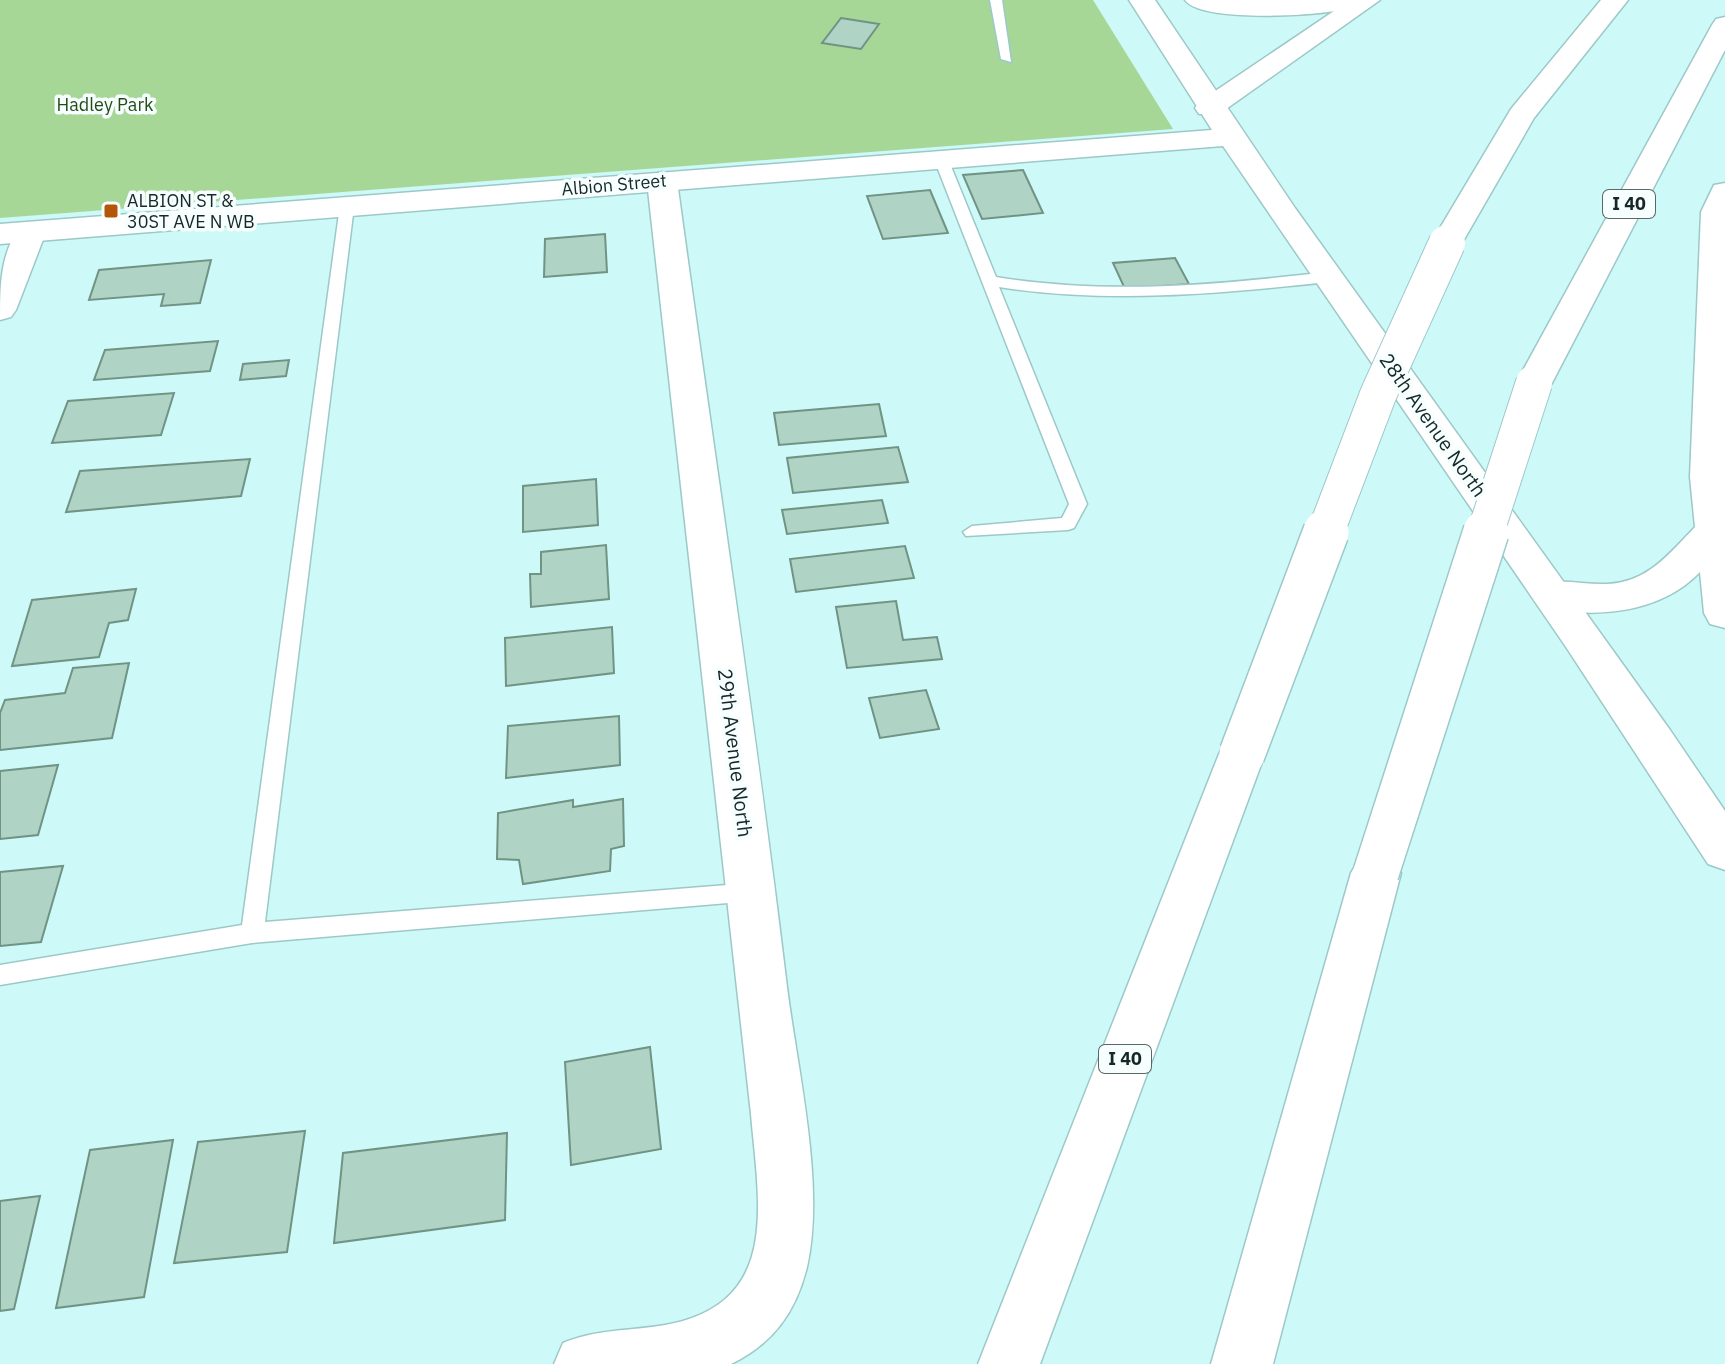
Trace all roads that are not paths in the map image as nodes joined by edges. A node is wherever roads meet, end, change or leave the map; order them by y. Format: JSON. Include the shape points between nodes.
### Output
{"nodes":[{"id":1,"x":996,"y":0,"type":"edge"},
{"id":2,"x":1142,"y":0,"type":"edge"},
{"id":3,"x":1198,"y":0,"type":"edge"},
{"id":4,"x":1348,"y":0,"type":"edge"},
{"id":5,"x":1367,"y":0,"type":"edge"},
{"id":6,"x":1615,"y":0,"type":"edge"},
{"id":7,"x":1725,"y":25,"type":"edge"},
{"id":8,"x":1007,"y":59,"type":"dead end"},
{"id":9,"x":1219,"y":123,"type":"junction"},
{"id":10,"x":941,"y":159,"type":"junction"},
{"id":11,"x":662,"y":181,"type":"junction"},
{"id":12,"x":1725,"y":192,"type":"edge"},
{"id":13,"x":347,"y":206,"type":"junction"},
{"id":14,"x":16,"y":233,"type":"edge"},
{"id":15,"x":1328,"y":277,"type":"junction"},
{"id":16,"x":990,"y":281,"type":"junction"},
{"id":17,"x":0,"y":310,"type":"edge"},
{"id":18,"x":1716,"y":530,"type":"junction"},
{"id":19,"x":972,"y":532,"type":"dead end"},
{"id":20,"x":1553,"y":595,"type":"junction"},
{"id":21,"x":1725,"y":613,"type":"edge"},
{"id":22,"x":1725,"y":850,"type":"edge"},
{"id":23,"x":752,"y":892,"type":"junction"},
{"id":24,"x":252,"y":933,"type":"junction"},
{"id":25,"x":0,"y":975,"type":"edge"},
{"id":26,"x":584,"y":1364,"type":"edge"},
{"id":27,"x":1009,"y":1364,"type":"edge"},
{"id":28,"x":1242,"y":1364,"type":"edge"}],
"edges":[{"from":1,"to":8,"type":"lane"},
{"from":2,"to":9,"type":"main road","name":"28th Avenue North"},
{"from":3,"to":4,"type":"main road","via":[[1258,10],[1310,10]]},
{"from":5,"to":9,"type":"main road"},
{"from":6,"to":27,"type":"main road","number":"I 40","bridge":true,"via":[[1521,115],[1447,243],[1378,395]]},
{"from":7,"to":28,"type":"main road","number":"I 40","bridge":true,"via":[[1534,383],[1376,873]]},
{"from":9,"to":10,"type":"main road","name":"Albion Street"},
{"from":9,"to":15,"type":"main road","name":"28th Avenue North"},
{"from":10,"to":11,"type":"main road","name":"Albion Street"},
{"from":10,"to":16,"type":"lane"},
{"from":11,"to":13,"type":"main road","name":"Albion Street"},
{"from":11,"to":23,"type":"street","name":"29th Avenue North"},
{"from":12,"to":18,"type":"main road","via":[[1717,212],[1709,477]]},
{"from":13,"to":14,"type":"main road","name":"Albion Street"},
{"from":13,"to":24,"type":"lane"},
{"from":14,"to":17,"type":"street"},
{"from":15,"to":16,"type":"lane","via":[[1152,296],[1045,292]]},
{"from":15,"to":20,"type":"main road","name":"28th Avenue North"},
{"from":16,"to":19,"type":"lane","via":[[1078,504],[1068,524]]},
{"from":18,"to":20,"type":"main road","via":[[1666,582],[1611,599]]},
{"from":18,"to":21,"type":"main road"},
{"from":20,"to":22,"type":"main road","name":"28th Avenue North"},
{"from":23,"to":24,"type":"lane"},
{"from":23,"to":26,"type":"street","name":"29th Avenue North","via":[[785,1212],[770,1294],[752,1319],[722,1339],[691,1349]]},
{"from":24,"to":25,"type":"lane"}]}
